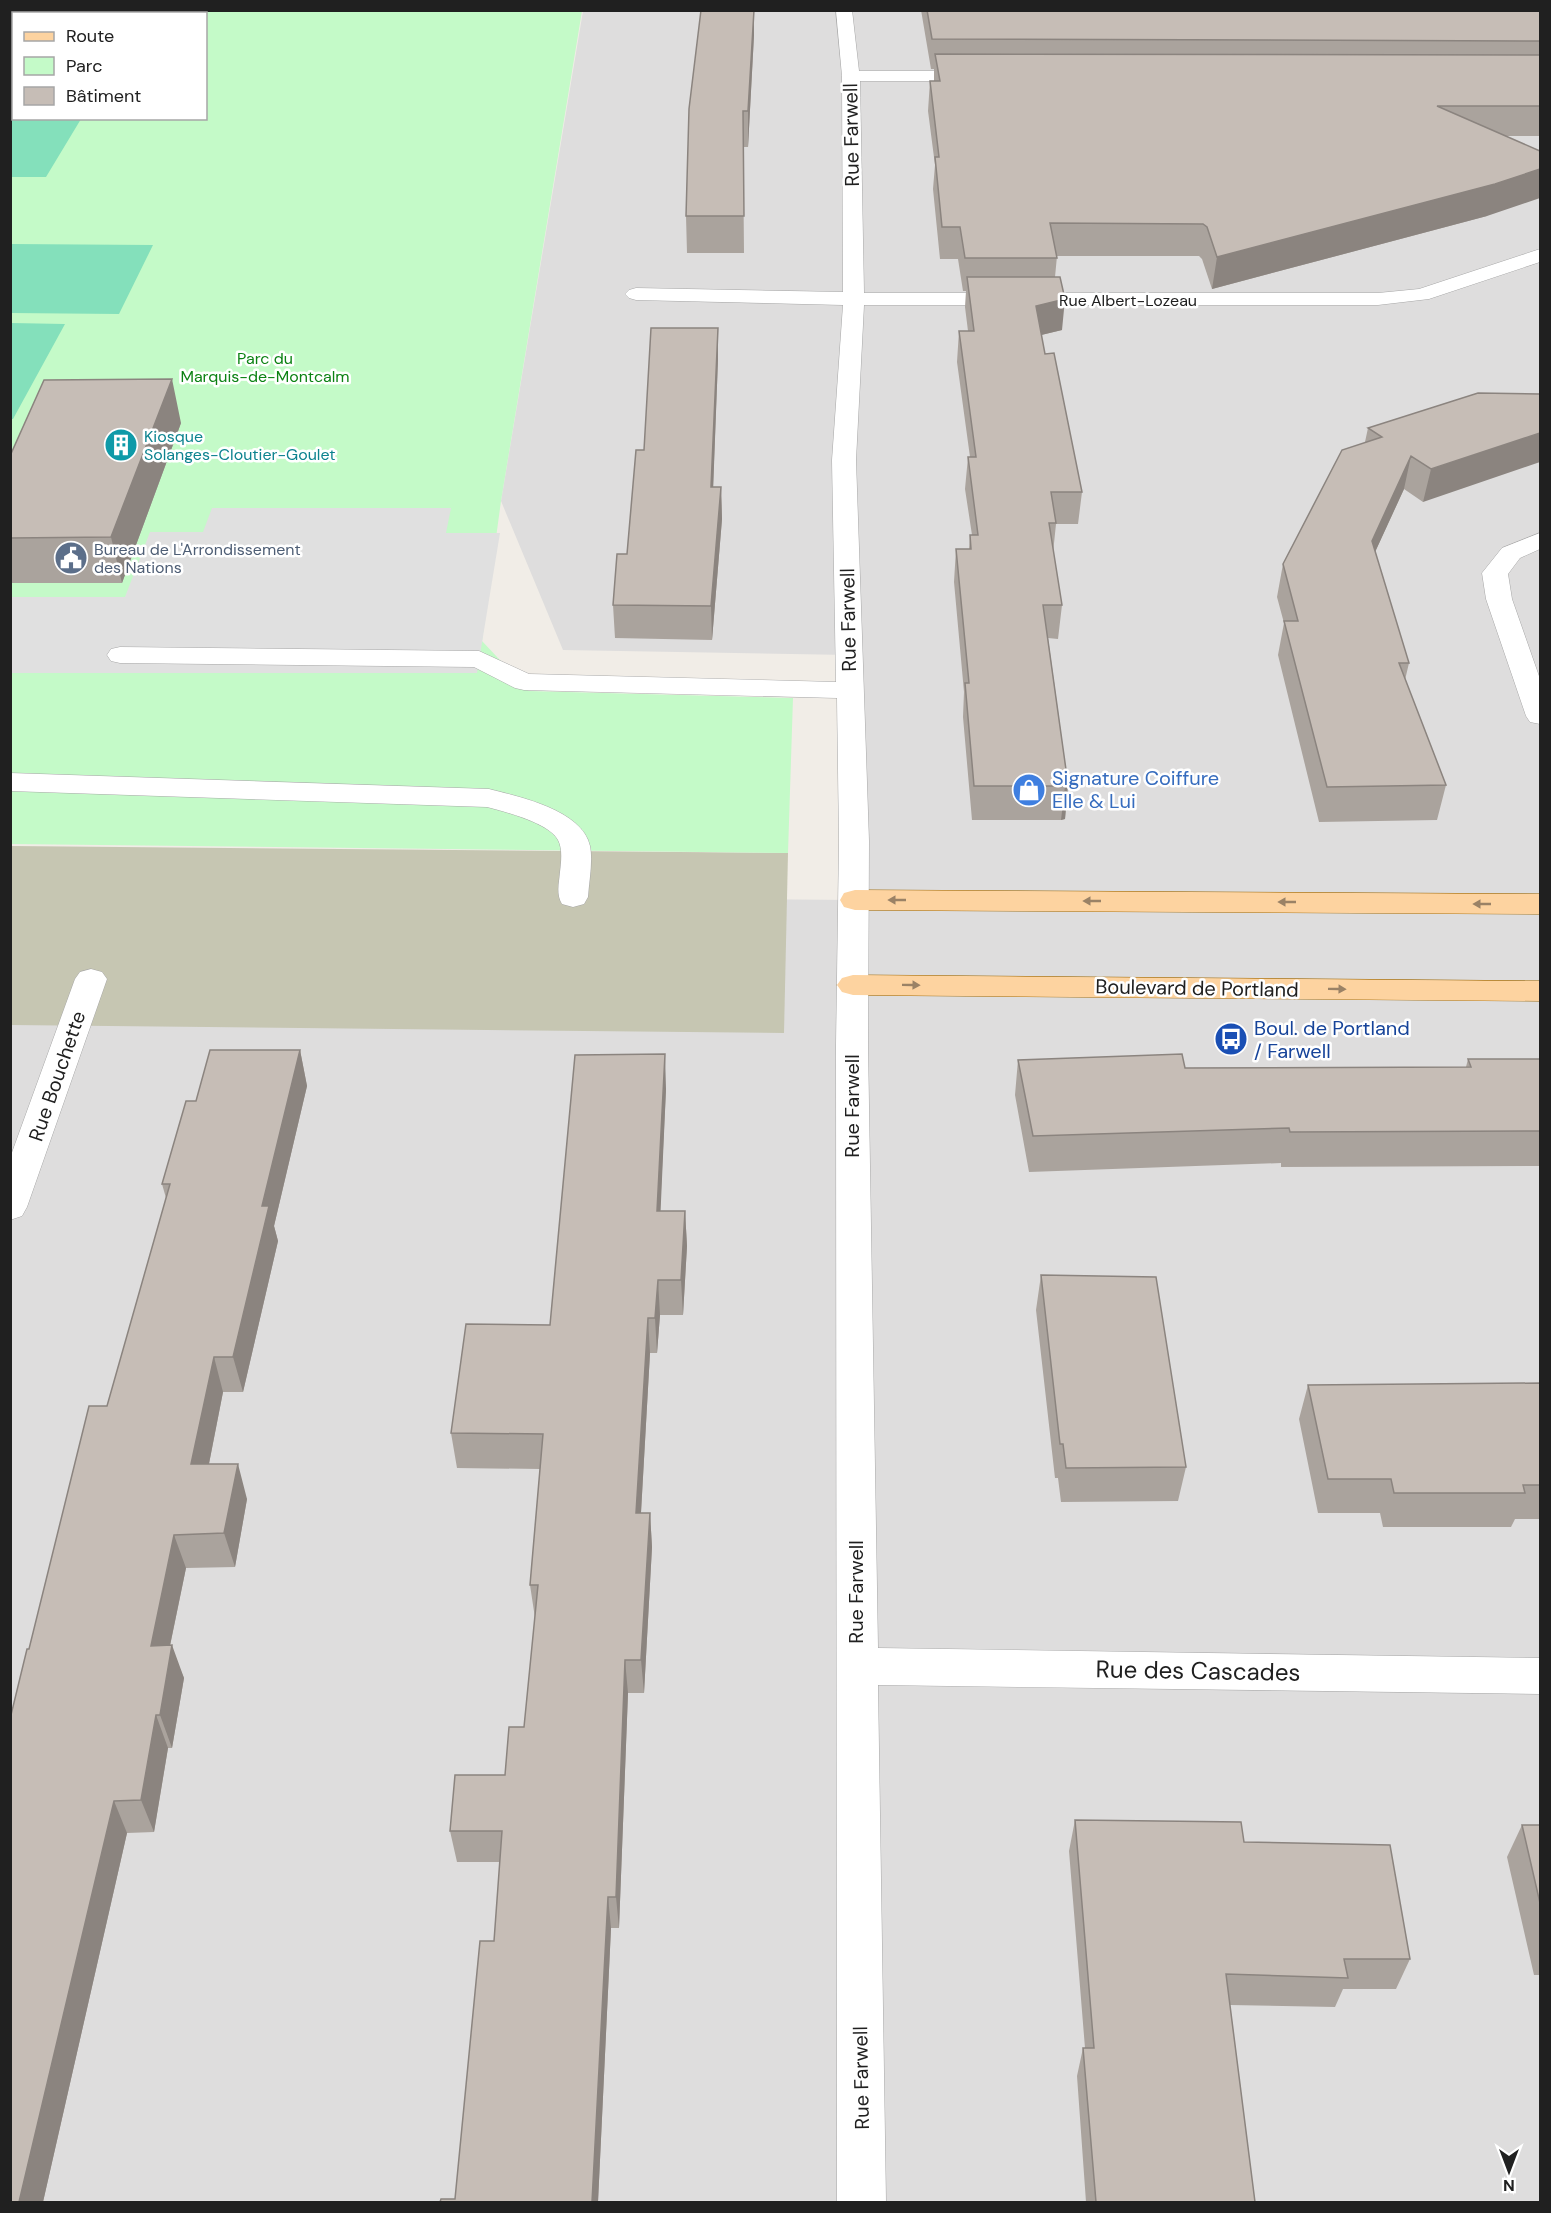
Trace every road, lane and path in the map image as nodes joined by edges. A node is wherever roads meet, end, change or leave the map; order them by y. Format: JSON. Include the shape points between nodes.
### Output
{"nodes":[{"id":1,"x":844,"y":10,"type":"edge"},
{"id":2,"x":851,"y":76,"type":"junction"},
{"id":3,"x":996,"y":76,"type":"edge"},
{"id":4,"x":1540,"y":255,"type":"edge"},
{"id":5,"x":636,"y":294,"type":"dead end"},
{"id":6,"x":854,"y":299,"type":"junction"},
{"id":7,"x":1540,"y":540,"type":"edge"},
{"id":8,"x":120,"y":655,"type":"dead end"},
{"id":9,"x":850,"y":690,"type":"junction"},
{"id":10,"x":1540,"y":716,"type":"edge"},
{"id":11,"x":10,"y":782,"type":"edge"},
{"id":12,"x":573,"y":897,"type":"dead end"},
{"id":13,"x":855,"y":900,"type":"junction"},
{"id":14,"x":1540,"y":904,"type":"edge"},
{"id":15,"x":91,"y":979,"type":"dead end"},
{"id":16,"x":853,"y":985,"type":"junction"},
{"id":17,"x":1540,"y":991,"type":"edge"},
{"id":18,"x":10,"y":1207,"type":"edge"},
{"id":19,"x":856,"y":1666,"type":"junction"},
{"id":20,"x":1540,"y":1676,"type":"edge"},
{"id":21,"x":862,"y":2202,"type":"edge"}],
"edges":[{"from":1,"to":2,"type":"street","name":"Rue Farwell"},
{"from":2,"to":3,"type":"street"},
{"from":2,"to":6,"type":"street","name":"Rue Farwell"},
{"from":4,"to":6,"type":"street","name":"Rue Albert-Lozeau","via":[[1422,295],[1378,299]]},
{"from":5,"to":6,"type":"street","name":"Rue Albert-Lozeau"},
{"from":6,"to":9,"type":"street","name":"Rue Farwell","via":[[844,460]]},
{"from":7,"to":10,"type":"street","via":[[1511,553],[1495,573],[1499,599]]},
{"from":8,"to":9,"type":"street","via":[[479,659],[524,682]]},
{"from":9,"to":13,"type":"street","name":"Rue Farwell"},
{"from":11,"to":12,"type":"street","via":[[489,798],[531,810],[567,830],[575,844]]},
{"from":14,"to":13,"type":"main road","one_way":true},
{"from":13,"to":16,"type":"street","name":"Rue Farwell"},
{"from":15,"to":18,"type":"street","name":"Rue Bouchette"},
{"from":16,"to":17,"type":"main road","name":"Boulevard de Portland","one_way":true},
{"from":16,"to":19,"type":"street","name":"Rue Farwell"},
{"from":19,"to":20,"type":"street","name":"Rue des Cascades"},
{"from":19,"to":21,"type":"street","name":"Rue Farwell"}]}
